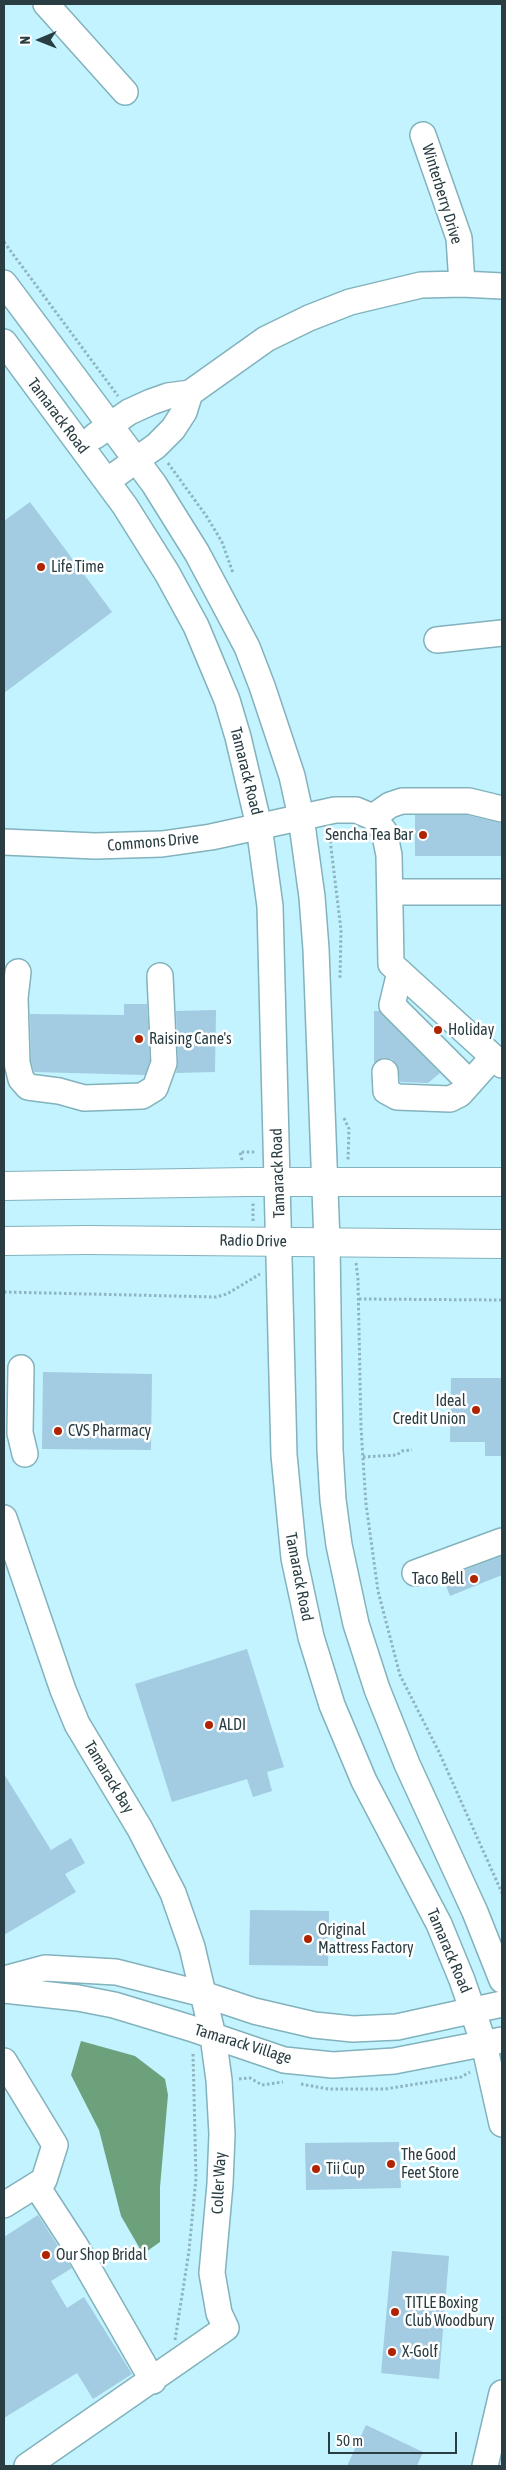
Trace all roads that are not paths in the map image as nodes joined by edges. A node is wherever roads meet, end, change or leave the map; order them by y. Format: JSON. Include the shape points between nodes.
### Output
{"nodes":[{"id":1,"x":46,"y":4,"type":"edge"},
{"id":2,"x":125,"y":92,"type":"dead end"},
{"id":3,"x":423,"y":135,"type":"dead end"},
{"id":4,"x":4,"y":283,"type":"edge"},
{"id":5,"x":462,"y":284,"type":"junction"},
{"id":6,"x":502,"y":286,"type":"edge"},
{"id":7,"x":4,"y":342,"type":"edge"},
{"id":8,"x":190,"y":392,"type":"junction"},
{"id":9,"x":109,"y":425,"type":"junction"},
{"id":10,"x":81,"y":446,"type":"junction"},
{"id":11,"x":136,"y":461,"type":"junction"},
{"id":12,"x":107,"y":481,"type":"junction"},
{"id":13,"x":502,"y":632,"type":"edge"},
{"id":14,"x":437,"y":640,"type":"dead end"},
{"id":15,"x":502,"y":809,"type":"edge"},
{"id":16,"x":301,"y":817,"type":"junction"},
{"id":17,"x":373,"y":817,"type":"junction"},
{"id":18,"x":260,"y":826,"type":"junction"},
{"id":19,"x":4,"y":842,"type":"edge"},
{"id":20,"x":390,"y":892,"type":"junction"},
{"id":21,"x":502,"y":892,"type":"edge"},
{"id":22,"x":18,"y":972,"type":"dead end"},
{"id":23,"x":400,"y":972,"type":"junction"},
{"id":24,"x":160,"y":976,"type":"dead end"},
{"id":25,"x":498,"y":1061,"type":"edge"},
{"id":26,"x":385,"y":1072,"type":"dead end"},
{"id":27,"x":470,"y":1083,"type":"junction"},
{"id":28,"x":278,"y":1182,"type":"junction"},
{"id":29,"x":336,"y":1182,"type":"junction"},
{"id":30,"x":502,"y":1182,"type":"edge"},
{"id":31,"x":4,"y":1186,"type":"edge"},
{"id":32,"x":4,"y":1241,"type":"edge"},
{"id":33,"x":267,"y":1242,"type":"junction"},
{"id":34,"x":340,"y":1243,"type":"junction"},
{"id":35,"x":502,"y":1244,"type":"edge"},
{"id":36,"x":21,"y":1368,"type":"dead end"},
{"id":37,"x":25,"y":1454,"type":"dead end"},
{"id":38,"x":4,"y":1518,"type":"edge"},
{"id":39,"x":502,"y":1541,"type":"edge"},
{"id":40,"x":415,"y":1574,"type":"dead end"},
{"id":41,"x":4,"y":1979,"type":"edge"},
{"id":42,"x":502,"y":1980,"type":"edge"},
{"id":43,"x":4,"y":1990,"type":"edge"},
{"id":44,"x":203,"y":1994,"type":"junction"},
{"id":45,"x":502,"y":2004,"type":"edge"},
{"id":46,"x":473,"y":2010,"type":"junction"},
{"id":47,"x":203,"y":2042,"type":"junction"},
{"id":48,"x":493,"y":2042,"type":"edge"},
{"id":49,"x":4,"y":2061,"type":"edge"},
{"id":50,"x":502,"y":2124,"type":"edge"},
{"id":51,"x":36,"y":2185,"type":"junction"},
{"id":52,"x":4,"y":2205,"type":"edge"},
{"id":53,"x":153,"y":2381,"type":"junction"},
{"id":54,"x":502,"y":2393,"type":"edge"},
{"id":55,"x":27,"y":2466,"type":"edge"},
{"id":56,"x":485,"y":2466,"type":"edge"}],
"edges":[{"from":1,"to":2,"type":"street"},
{"from":3,"to":5,"type":"street","name":"Winterberry Drive","via":[[459,238]]},
{"from":4,"to":9,"type":"street"},
{"from":5,"to":6,"type":"street"},
{"from":5,"to":8,"type":"street","via":[[421,285],[384,292],[309,318],[266,339]]},
{"from":7,"to":10,"type":"street","name":"Tamarack Road"},
{"from":8,"to":9,"type":"street","via":[[151,402]]},
{"from":8,"to":11,"type":"street","via":[[184,412],[173,429]]},
{"from":9,"to":10,"type":"street"},
{"from":9,"to":11,"type":"street"},
{"from":10,"to":12,"type":"street","name":"Tamarack Road"},
{"from":11,"to":12,"type":"street"},
{"from":11,"to":16,"type":"street","via":[[197,553],[247,647],[289,767]]},
{"from":12,"to":18,"type":"street","name":"Tamarack Road","via":[[145,536],[196,626],[227,700]]},
{"from":13,"to":14,"type":"street"},
{"from":15,"to":17,"type":"street","via":[[469,800],[402,801]]},
{"from":16,"to":17,"type":"street","name":"Commons Drive","via":[[348,809],[366,812]]},
{"from":16,"to":18,"type":"street","name":"Commons Drive"},
{"from":16,"to":29,"type":"street","via":[[312,897]]},
{"from":17,"to":20,"type":"street","via":[[387,840]]},
{"from":18,"to":19,"type":"street","name":"Commons Drive","via":[[184,842],[142,846]]},
{"from":18,"to":28,"type":"street","name":"Tamarack Road","via":[[270,906]]},
{"from":20,"to":21,"type":"street"},
{"from":20,"to":23,"type":"street","via":[[391,964]]},
{"from":22,"to":24,"type":"street","via":[[16,1063],[20,1079],[28,1087],[84,1098],[142,1096],[155,1088],[164,1063]]},
{"from":23,"to":25,"type":"street"},
{"from":23,"to":27,"type":"street","via":[[392,1005]]},
{"from":25,"to":27,"type":"street"},
{"from":26,"to":27,"type":"street","via":[[386,1091],[397,1096],[450,1099]]},
{"from":28,"to":29,"type":"main road"},
{"from":28,"to":31,"type":"main road"},
{"from":28,"to":33,"type":"street","name":"Tamarack Road"},
{"from":29,"to":30,"type":"main road"},
{"from":29,"to":34,"type":"street"},
{"from":32,"to":33,"type":"main road","name":"Radio Drive"},
{"from":33,"to":34,"type":"main road","name":"Radio Drive"},
{"from":33,"to":46,"type":"street","name":"Tamarack Road","via":[[285,1467],[302,1604],[320,1667],[347,1741],[439,1924]]},
{"from":34,"to":35,"type":"main road","name":"Radio Drive"},
{"from":34,"to":42,"type":"street","via":[[330,1450],[333,1500],[356,1624],[392,1729],[476,1912]]},
{"from":36,"to":37,"type":"street","via":[[20,1432]]},
{"from":38,"to":44,"type":"street","name":"Tamarack Bay","via":[[77,1724],[140,1829],[173,1893],[192,1947]]},
{"from":39,"to":40,"type":"street"},
{"from":41,"to":44,"type":"street","via":[[46,1968],[77,1968],[116,1972]]},
{"from":43,"to":47,"type":"street","name":"Tamarack Village","via":[[114,2005]]},
{"from":44,"to":46,"type":"street","via":[[254,2011],[353,2029],[397,2026]]},
{"from":44,"to":47,"type":"street","name":"Tamarack Bay"},
{"from":45,"to":46,"type":"street"},
{"from":46,"to":48,"type":"street","name":"Tamarack Road"},
{"from":47,"to":48,"type":"street","name":"Tamarack Village","via":[[284,2060],[333,2065],[394,2062]]},
{"from":47,"to":53,"type":"street","name":"Coller Way","via":[[219,2080],[222,2134],[212,2273],[219,2313],[226,2328]]},
{"from":48,"to":50,"type":"street","name":"Tamarack Road"},
{"from":49,"to":51,"type":"street","via":[[54,2145],[44,2180]]},
{"from":51,"to":52,"type":"street"},
{"from":51,"to":53,"type":"street","via":[[75,2245]]},
{"from":53,"to":55,"type":"street"},
{"from":54,"to":56,"type":"street"}]}
